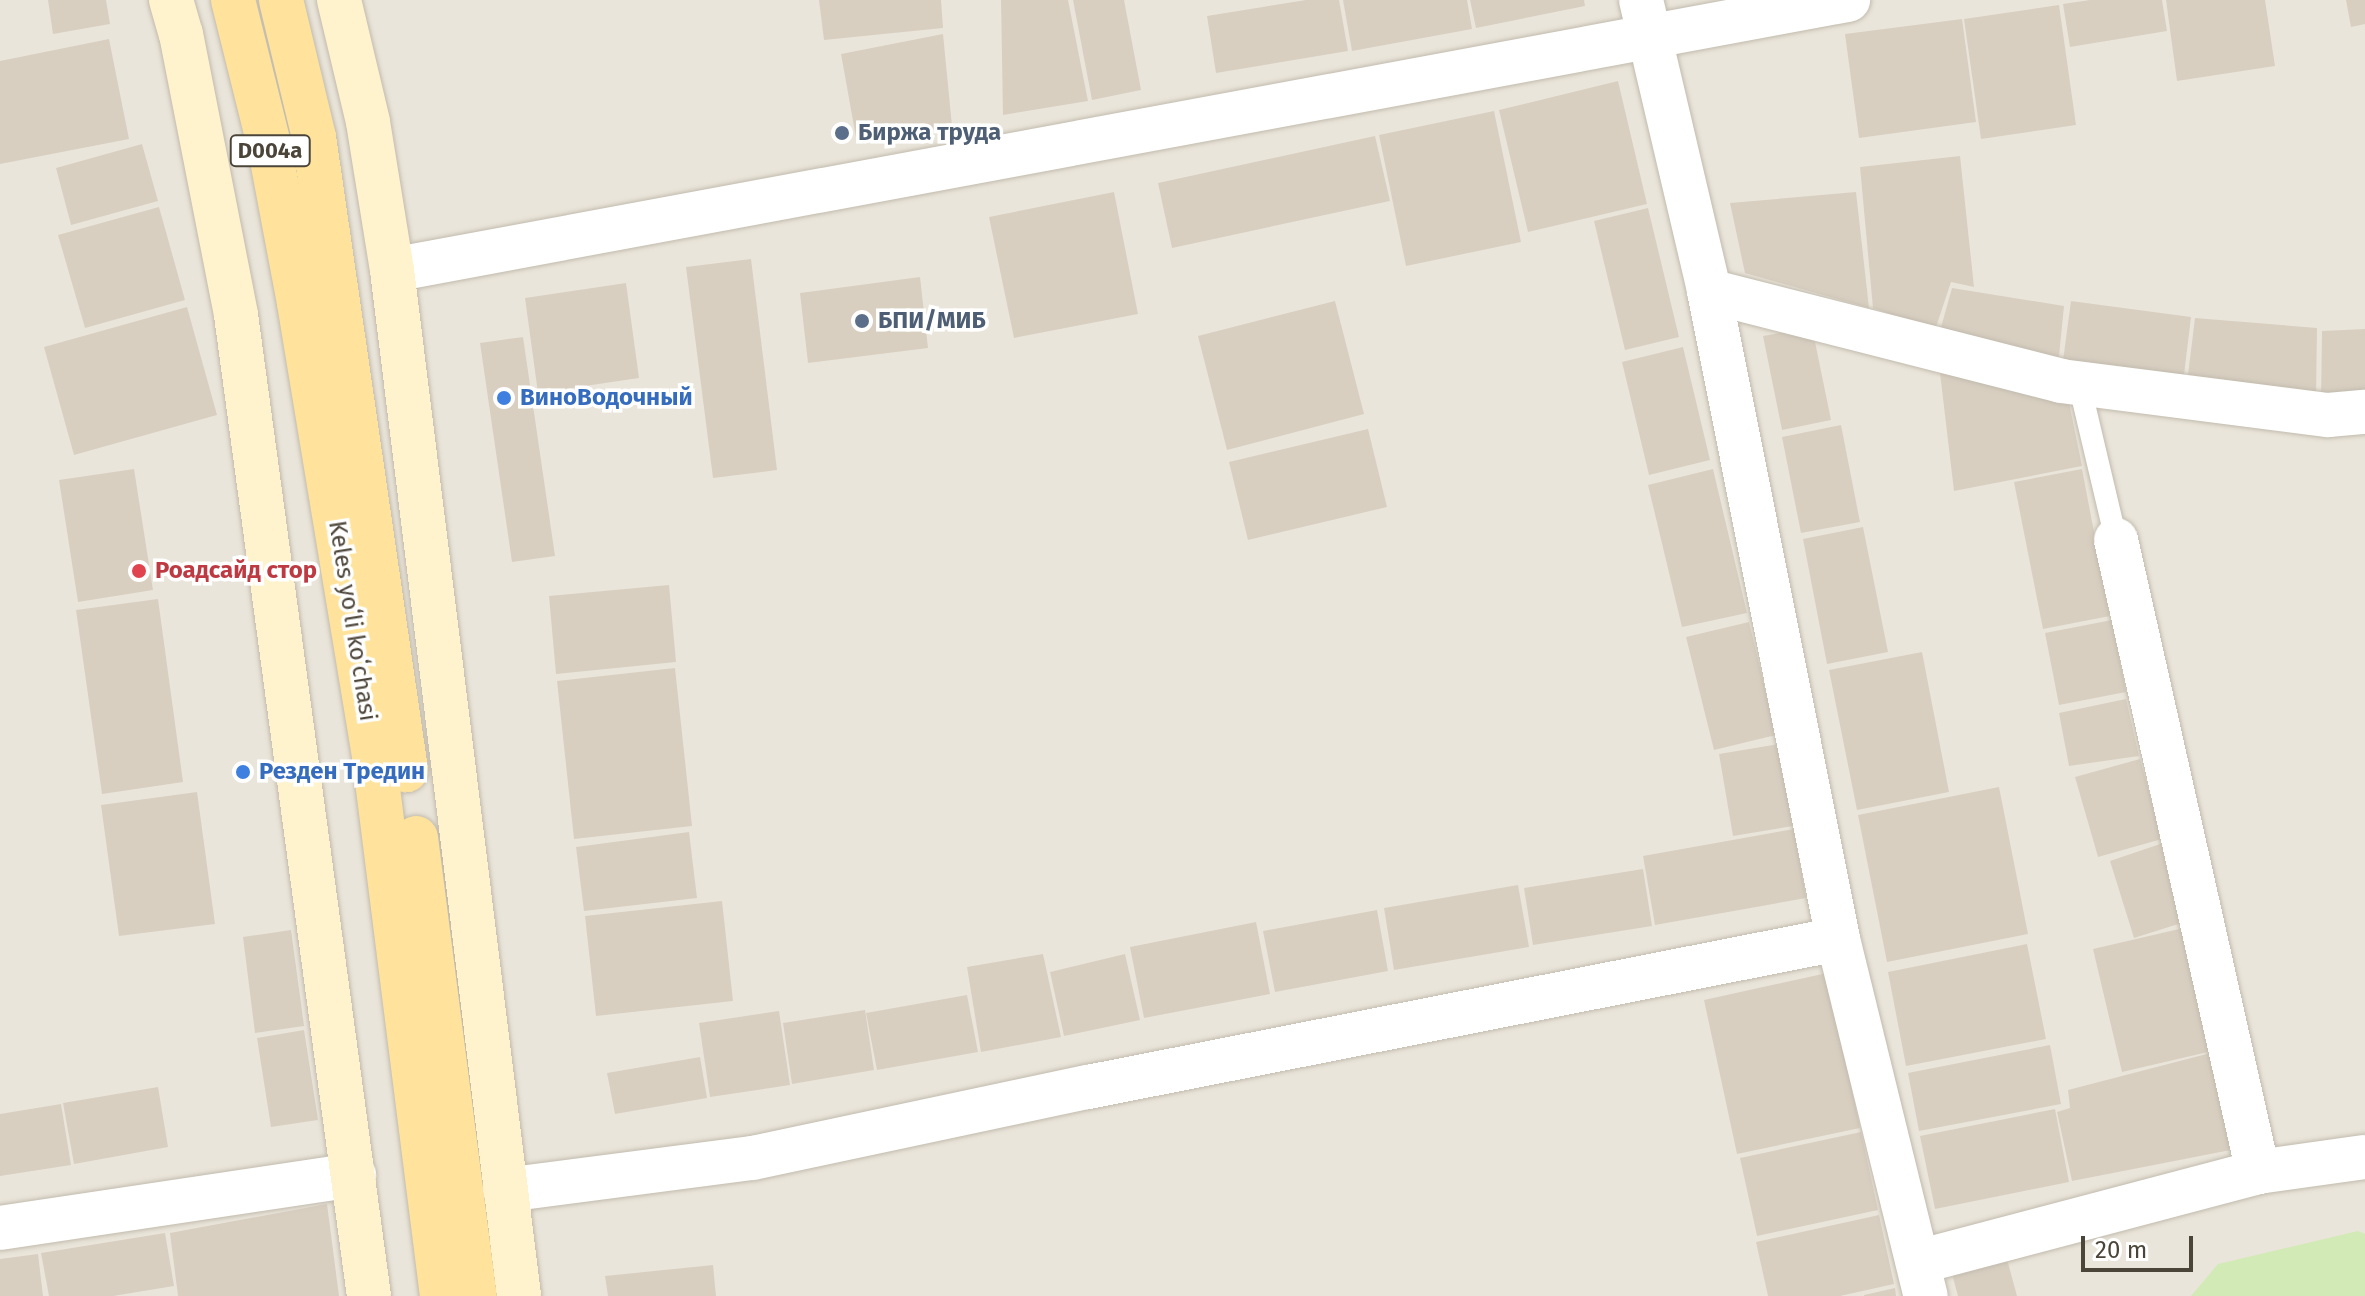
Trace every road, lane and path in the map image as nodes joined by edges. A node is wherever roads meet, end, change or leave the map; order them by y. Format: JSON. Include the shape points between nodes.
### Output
{"nodes":[{"id":1,"x":171,"y":0,"type":"edge"},
{"id":2,"x":233,"y":0,"type":"edge"},
{"id":3,"x":281,"y":0,"type":"edge"},
{"id":4,"x":339,"y":0,"type":"edge"},
{"id":5,"x":1848,"y":0,"type":"edge"},
{"id":6,"x":1645,"y":18,"type":"edge"},
{"id":7,"x":392,"y":270,"type":"junction"},
{"id":8,"x":1709,"y":291,"type":"junction"},
{"id":9,"x":319,"y":300,"type":"junction"},
{"id":10,"x":2079,"y":383,"type":"junction"},
{"id":11,"x":2365,"y":412,"type":"edge"},
{"id":12,"x":2116,"y":540,"type":"joint"},
{"id":13,"x":1838,"y":939,"type":"junction"},
{"id":14,"x":2365,"y":1157,"type":"edge"},
{"id":15,"x":2258,"y":1172,"type":"junction"},
{"id":16,"x":354,"y":1175,"type":"junction"},
{"id":17,"x":505,"y":1190,"type":"junction"},
{"id":18,"x":0,"y":1228,"type":"edge"},
{"id":19,"x":1922,"y":1279,"type":"edge"},
{"id":20,"x":369,"y":1296,"type":"edge"},
{"id":21,"x":442,"y":1296,"type":"edge"},
{"id":22,"x":475,"y":1296,"type":"edge"},
{"id":23,"x":519,"y":1296,"type":"edge"}],
"edges":[{"from":1,"to":16,"type":"main road","via":[[236,315]]},
{"from":2,"to":9,"type":"main road","name":"Keles yoʻli koʻchasi","number":"D004a","via":[[269,144]]},
{"from":3,"to":9,"type":"main road","name":"Keles yoʻli koʻchasi","number":"D004a","via":[[314,137]]},
{"from":4,"to":7,"type":"main road","via":[[368,122]]},
{"from":5,"to":6,"type":"street"},
{"from":6,"to":7,"type":"street"},
{"from":6,"to":8,"type":"street"},
{"from":7,"to":17,"type":"main road"},
{"from":8,"to":10,"type":"street"},
{"from":8,"to":13,"type":"street"},
{"from":9,"to":21,"type":"main road","name":"Keles yoʻli koʻchasi","number":"D004a"},
{"from":9,"to":22,"type":"main road","name":"Keles yoʻli koʻchasi","number":"D004a","via":[[407,777]]},
{"from":10,"to":11,"type":"street","via":[[2328,415]]},
{"from":10,"to":12,"type":"lane"},
{"from":12,"to":15,"type":"street"},
{"from":13,"to":17,"type":"street","via":[[753,1158]]},
{"from":13,"to":19,"type":"street"},
{"from":14,"to":15,"type":"street"},
{"from":15,"to":19,"type":"street"},
{"from":16,"to":18,"type":"street"},
{"from":16,"to":20,"type":"main road"},
{"from":17,"to":23,"type":"main road"}]}
